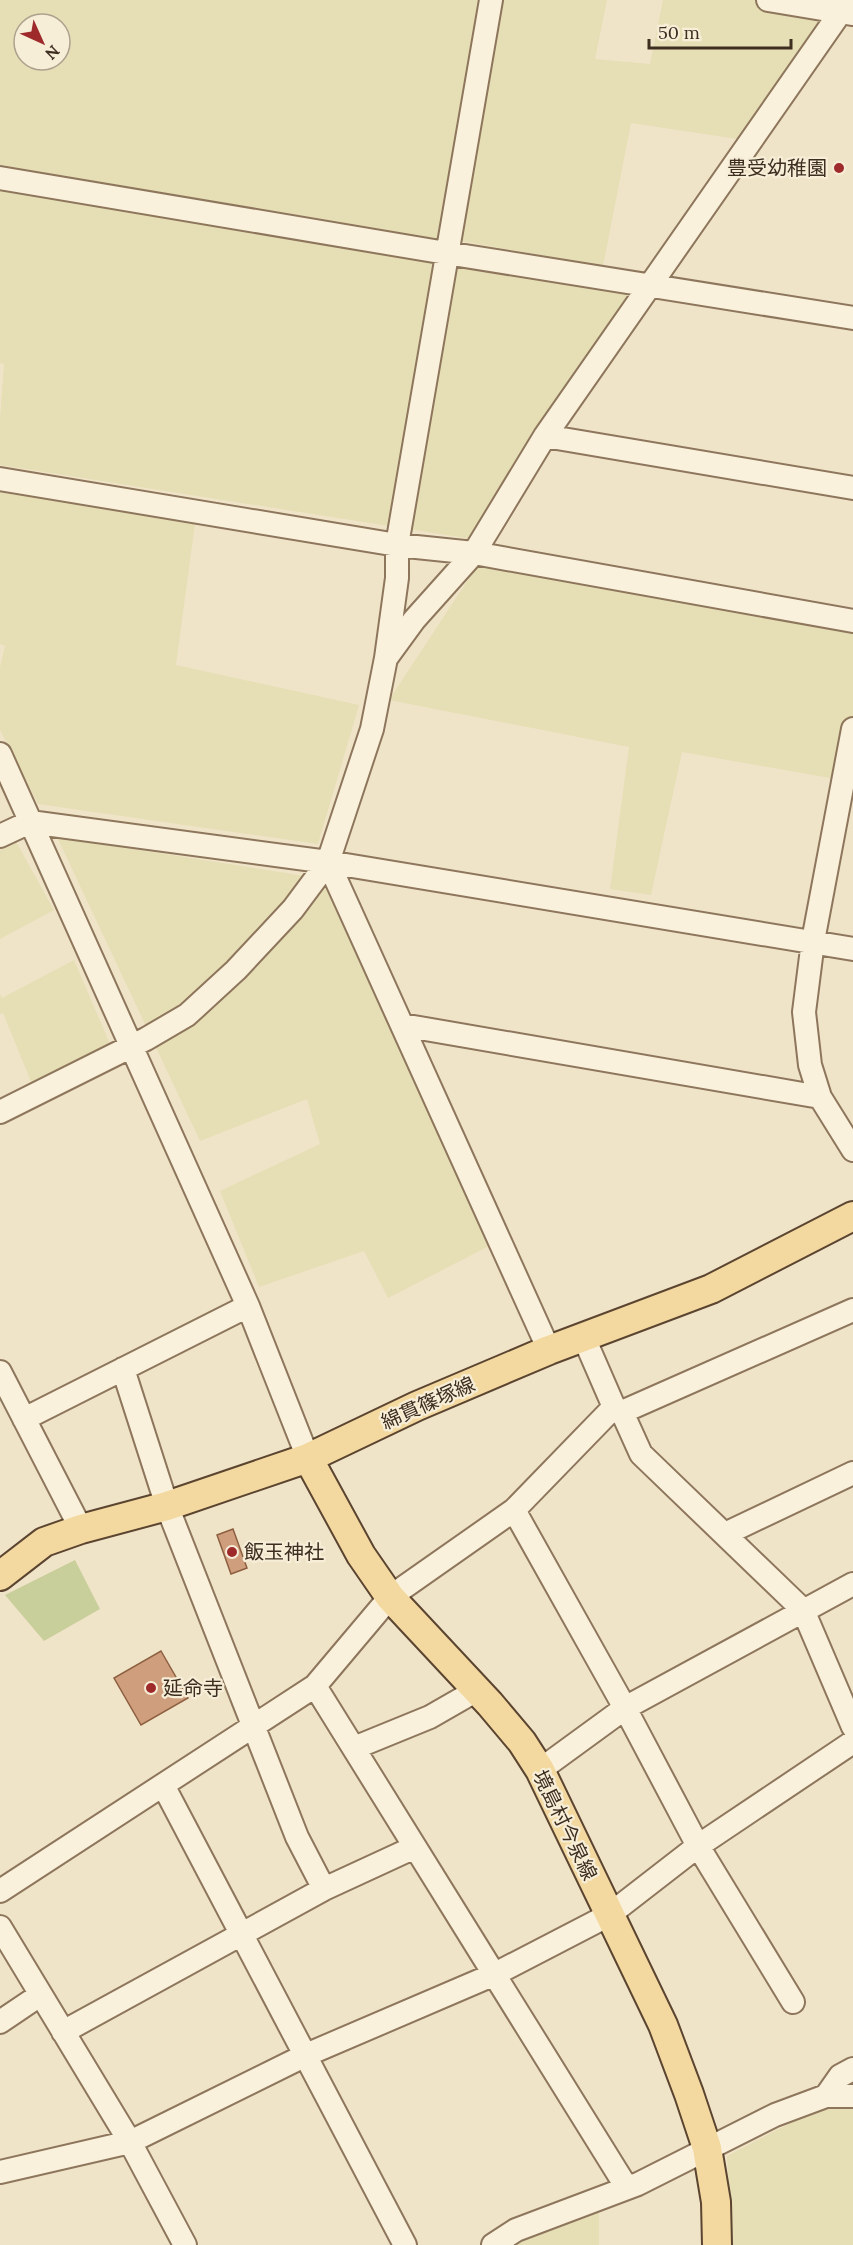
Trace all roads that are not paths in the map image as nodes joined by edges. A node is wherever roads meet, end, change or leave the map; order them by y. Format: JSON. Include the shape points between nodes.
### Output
{"nodes":[{"id":1,"x":491,"y":0,"type":"edge"},
{"id":2,"x":768,"y":0,"type":"edge"},
{"id":3,"x":848,"y":9,"type":"edge"},
{"id":4,"x":0,"y":178,"type":"edge"},
{"id":5,"x":446,"y":253,"type":"junction"},
{"id":6,"x":651,"y":286,"type":"junction"},
{"id":7,"x":853,"y":318,"type":"edge"},
{"id":8,"x":545,"y":436,"type":"junction"},
{"id":9,"x":0,"y":479,"type":"edge"},
{"id":10,"x":853,"y":488,"type":"edge"},
{"id":11,"x":397,"y":545,"type":"junction"},
{"id":12,"x":474,"y":553,"type":"junction"},
{"id":13,"x":853,"y":621,"type":"edge"},
{"id":14,"x":386,"y":658,"type":"junction"},
{"id":15,"x":853,"y":729,"type":"edge"},
{"id":16,"x":3,"y":769,"type":"edge"},
{"id":17,"x":30,"y":822,"type":"junction"},
{"id":18,"x":0,"y":836,"type":"edge"},
{"id":19,"x":328,"y":862,"type":"junction"},
{"id":20,"x":813,"y":941,"type":"junction"},
{"id":21,"x":853,"y":949,"type":"edge"},
{"id":22,"x":402,"y":1025,"type":"junction"},
{"id":23,"x":129,"y":1046,"type":"junction"},
{"id":24,"x":820,"y":1097,"type":"junction"},
{"id":25,"x":0,"y":1112,"type":"edge"},
{"id":26,"x":853,"y":1150,"type":"edge"},
{"id":27,"x":853,"y":1216,"type":"edge"},
{"id":28,"x":248,"y":1306,"type":"junction"},
{"id":29,"x":853,"y":1310,"type":"edge"},
{"id":30,"x":584,"y":1338,"type":"junction"},
{"id":31,"x":549,"y":1350,"type":"junction"},
{"id":32,"x":123,"y":1369,"type":"junction"},
{"id":33,"x":0,"y":1372,"type":"edge"},
{"id":34,"x":13,"y":1410,"type":"edge"},
{"id":35,"x":618,"y":1410,"type":"junction"},
{"id":36,"x":308,"y":1458,"type":"junction"},
{"id":37,"x":853,"y":1473,"type":"edge"},
{"id":38,"x":167,"y":1506,"type":"junction"},
{"id":39,"x":514,"y":1510,"type":"junction"},
{"id":40,"x":81,"y":1529,"type":"junction"},
{"id":41,"x":725,"y":1534,"type":"junction"},
{"id":42,"x":0,"y":1576,"type":"edge"},
{"id":43,"x":853,"y":1584,"type":"edge"},
{"id":44,"x":390,"y":1597,"type":"junction"},
{"id":45,"x":803,"y":1610,"type":"junction"},
{"id":46,"x":315,"y":1686,"type":"junction"},
{"id":47,"x":477,"y":1690,"type":"junction"},
{"id":48,"x":625,"y":1708,"type":"junction"},
{"id":49,"x":253,"y":1727,"type":"junction"},
{"id":50,"x":853,"y":1727,"type":"edge"},
{"id":51,"x":853,"y":1742,"type":"edge"},
{"id":52,"x":354,"y":1748,"type":"junction"},
{"id":53,"x":540,"y":1770,"type":"junction"},
{"id":54,"x":163,"y":1785,"type":"junction"},
{"id":55,"x":698,"y":1846,"type":"junction"},
{"id":56,"x":415,"y":1847,"type":"junction"},
{"id":57,"x":324,"y":1888,"type":"junction"},
{"id":58,"x":0,"y":1891,"type":"edge"},
{"id":59,"x":609,"y":1915,"type":"junction"},
{"id":60,"x":0,"y":1928,"type":"edge"},
{"id":61,"x":242,"y":1934,"type":"junction"},
{"id":62,"x":495,"y":1974,"type":"junction"},
{"id":63,"x":40,"y":1995,"type":"junction"},
{"id":64,"x":793,"y":2002,"type":"dead end"},
{"id":65,"x":0,"y":2022,"type":"edge"},
{"id":66,"x":63,"y":2032,"type":"junction"},
{"id":67,"x":306,"y":2055,"type":"junction"},
{"id":68,"x":853,"y":2069,"type":"edge"},
{"id":69,"x":826,"y":2096,"type":"junction"},
{"id":70,"x":853,"y":2096,"type":"edge"},
{"id":71,"x":130,"y":2142,"type":"junction"},
{"id":72,"x":707,"y":2148,"type":"junction"},
{"id":73,"x":0,"y":2172,"type":"edge"},
{"id":74,"x":627,"y":2188,"type":"junction"},
{"id":75,"x":185,"y":2245,"type":"edge"},
{"id":76,"x":405,"y":2245,"type":"edge"},
{"id":77,"x":493,"y":2245,"type":"edge"},
{"id":78,"x":717,"y":2245,"type":"edge"}],
"edges":[{"from":1,"to":5,"type":"street"},
{"from":2,"to":3,"type":"street"},
{"from":3,"to":6,"type":"street"},
{"from":4,"to":5,"type":"street"},
{"from":5,"to":6,"type":"street"},
{"from":5,"to":11,"type":"street"},
{"from":6,"to":7,"type":"street"},
{"from":6,"to":8,"type":"street"},
{"from":8,"to":10,"type":"street"},
{"from":8,"to":12,"type":"street"},
{"from":9,"to":11,"type":"street"},
{"from":11,"to":12,"type":"street"},
{"from":11,"to":14,"type":"street","via":[[397,578]]},
{"from":12,"to":13,"type":"street"},
{"from":12,"to":14,"type":"street"},
{"from":14,"to":19,"type":"street","via":[[372,729]]},
{"from":15,"to":20,"type":"street"},
{"from":16,"to":17,"type":"street"},
{"from":17,"to":18,"type":"street"},
{"from":17,"to":19,"type":"street"},
{"from":17,"to":23,"type":"street"},
{"from":19,"to":20,"type":"street"},
{"from":19,"to":22,"type":"street"},
{"from":19,"to":23,"type":"street","via":[[293,909],[236,970],[187,1015]]},
{"from":20,"to":21,"type":"street"},
{"from":20,"to":24,"type":"street","via":[[804,1012],[810,1065]]},
{"from":22,"to":24,"type":"street"},
{"from":22,"to":31,"type":"street"},
{"from":23,"to":25,"type":"street"},
{"from":23,"to":28,"type":"street"},
{"from":24,"to":26,"type":"street"},
{"from":27,"to":30,"type":"main road","name":"綿貫篠塚線","via":[[711,1289]]},
{"from":28,"to":32,"type":"street"},
{"from":28,"to":36,"type":"street"},
{"from":29,"to":35,"type":"street"},
{"from":30,"to":31,"type":"main road","name":"綿貫篠塚線"},
{"from":30,"to":35,"type":"street"},
{"from":31,"to":36,"type":"main road","name":"綿貫篠塚線"},
{"from":32,"to":34,"type":"street"},
{"from":32,"to":38,"type":"street"},
{"from":33,"to":34,"type":"street"},
{"from":34,"to":40,"type":"street"},
{"from":35,"to":39,"type":"street"},
{"from":35,"to":41,"type":"street","via":[[641,1454]]},
{"from":36,"to":38,"type":"main road","name":"綿貫篠塚線"},
{"from":36,"to":44,"type":"main road","name":"境島村今泉線","via":[[361,1555]]},
{"from":37,"to":41,"type":"street"},
{"from":38,"to":40,"type":"main road","name":"綿貫篠塚線"},
{"from":38,"to":49,"type":"street"},
{"from":39,"to":44,"type":"street"},
{"from":39,"to":48,"type":"street"},
{"from":40,"to":42,"type":"main road","name":"綿貫篠塚線","via":[[44,1542]]},
{"from":41,"to":45,"type":"street"},
{"from":43,"to":45,"type":"street"},
{"from":44,"to":46,"type":"street"},
{"from":44,"to":47,"type":"main road","name":"境島村今泉線"},
{"from":45,"to":48,"type":"street"},
{"from":45,"to":50,"type":"street"},
{"from":46,"to":49,"type":"street"},
{"from":46,"to":52,"type":"street"},
{"from":47,"to":52,"type":"street","via":[[430,1717]]},
{"from":47,"to":53,"type":"main road","name":"境島村今泉線","via":[[522,1742]]},
{"from":48,"to":53,"type":"street"},
{"from":48,"to":55,"type":"street"},
{"from":49,"to":54,"type":"street"},
{"from":49,"to":57,"type":"street","via":[[297,1837]]},
{"from":51,"to":55,"type":"street"},
{"from":52,"to":56,"type":"street"},
{"from":53,"to":59,"type":"main road","name":"境島村今泉線"},
{"from":54,"to":58,"type":"street"},
{"from":54,"to":61,"type":"street"},
{"from":55,"to":59,"type":"street"},
{"from":55,"to":64,"type":"street"},
{"from":56,"to":57,"type":"street"},
{"from":56,"to":62,"type":"street"},
{"from":57,"to":61,"type":"street"},
{"from":59,"to":62,"type":"street"},
{"from":59,"to":72,"type":"main road","name":"境島村今泉線","via":[[663,2025]]},
{"from":60,"to":63,"type":"street"},
{"from":61,"to":66,"type":"street"},
{"from":61,"to":67,"type":"street"},
{"from":62,"to":67,"type":"street"},
{"from":62,"to":74,"type":"street"},
{"from":63,"to":65,"type":"street"},
{"from":63,"to":66,"type":"street"},
{"from":66,"to":71,"type":"street"},
{"from":67,"to":71,"type":"street"},
{"from":67,"to":76,"type":"street"},
{"from":68,"to":69,"type":"street","via":[[840,2076]]},
{"from":69,"to":70,"type":"street"},
{"from":69,"to":72,"type":"street","via":[[775,2115]]},
{"from":71,"to":73,"type":"street"},
{"from":71,"to":75,"type":"street"},
{"from":72,"to":74,"type":"street"},
{"from":72,"to":78,"type":"main road","name":"境島村今泉線","via":[[716,2202]]},
{"from":74,"to":77,"type":"street","via":[[516,2230]]}]}
